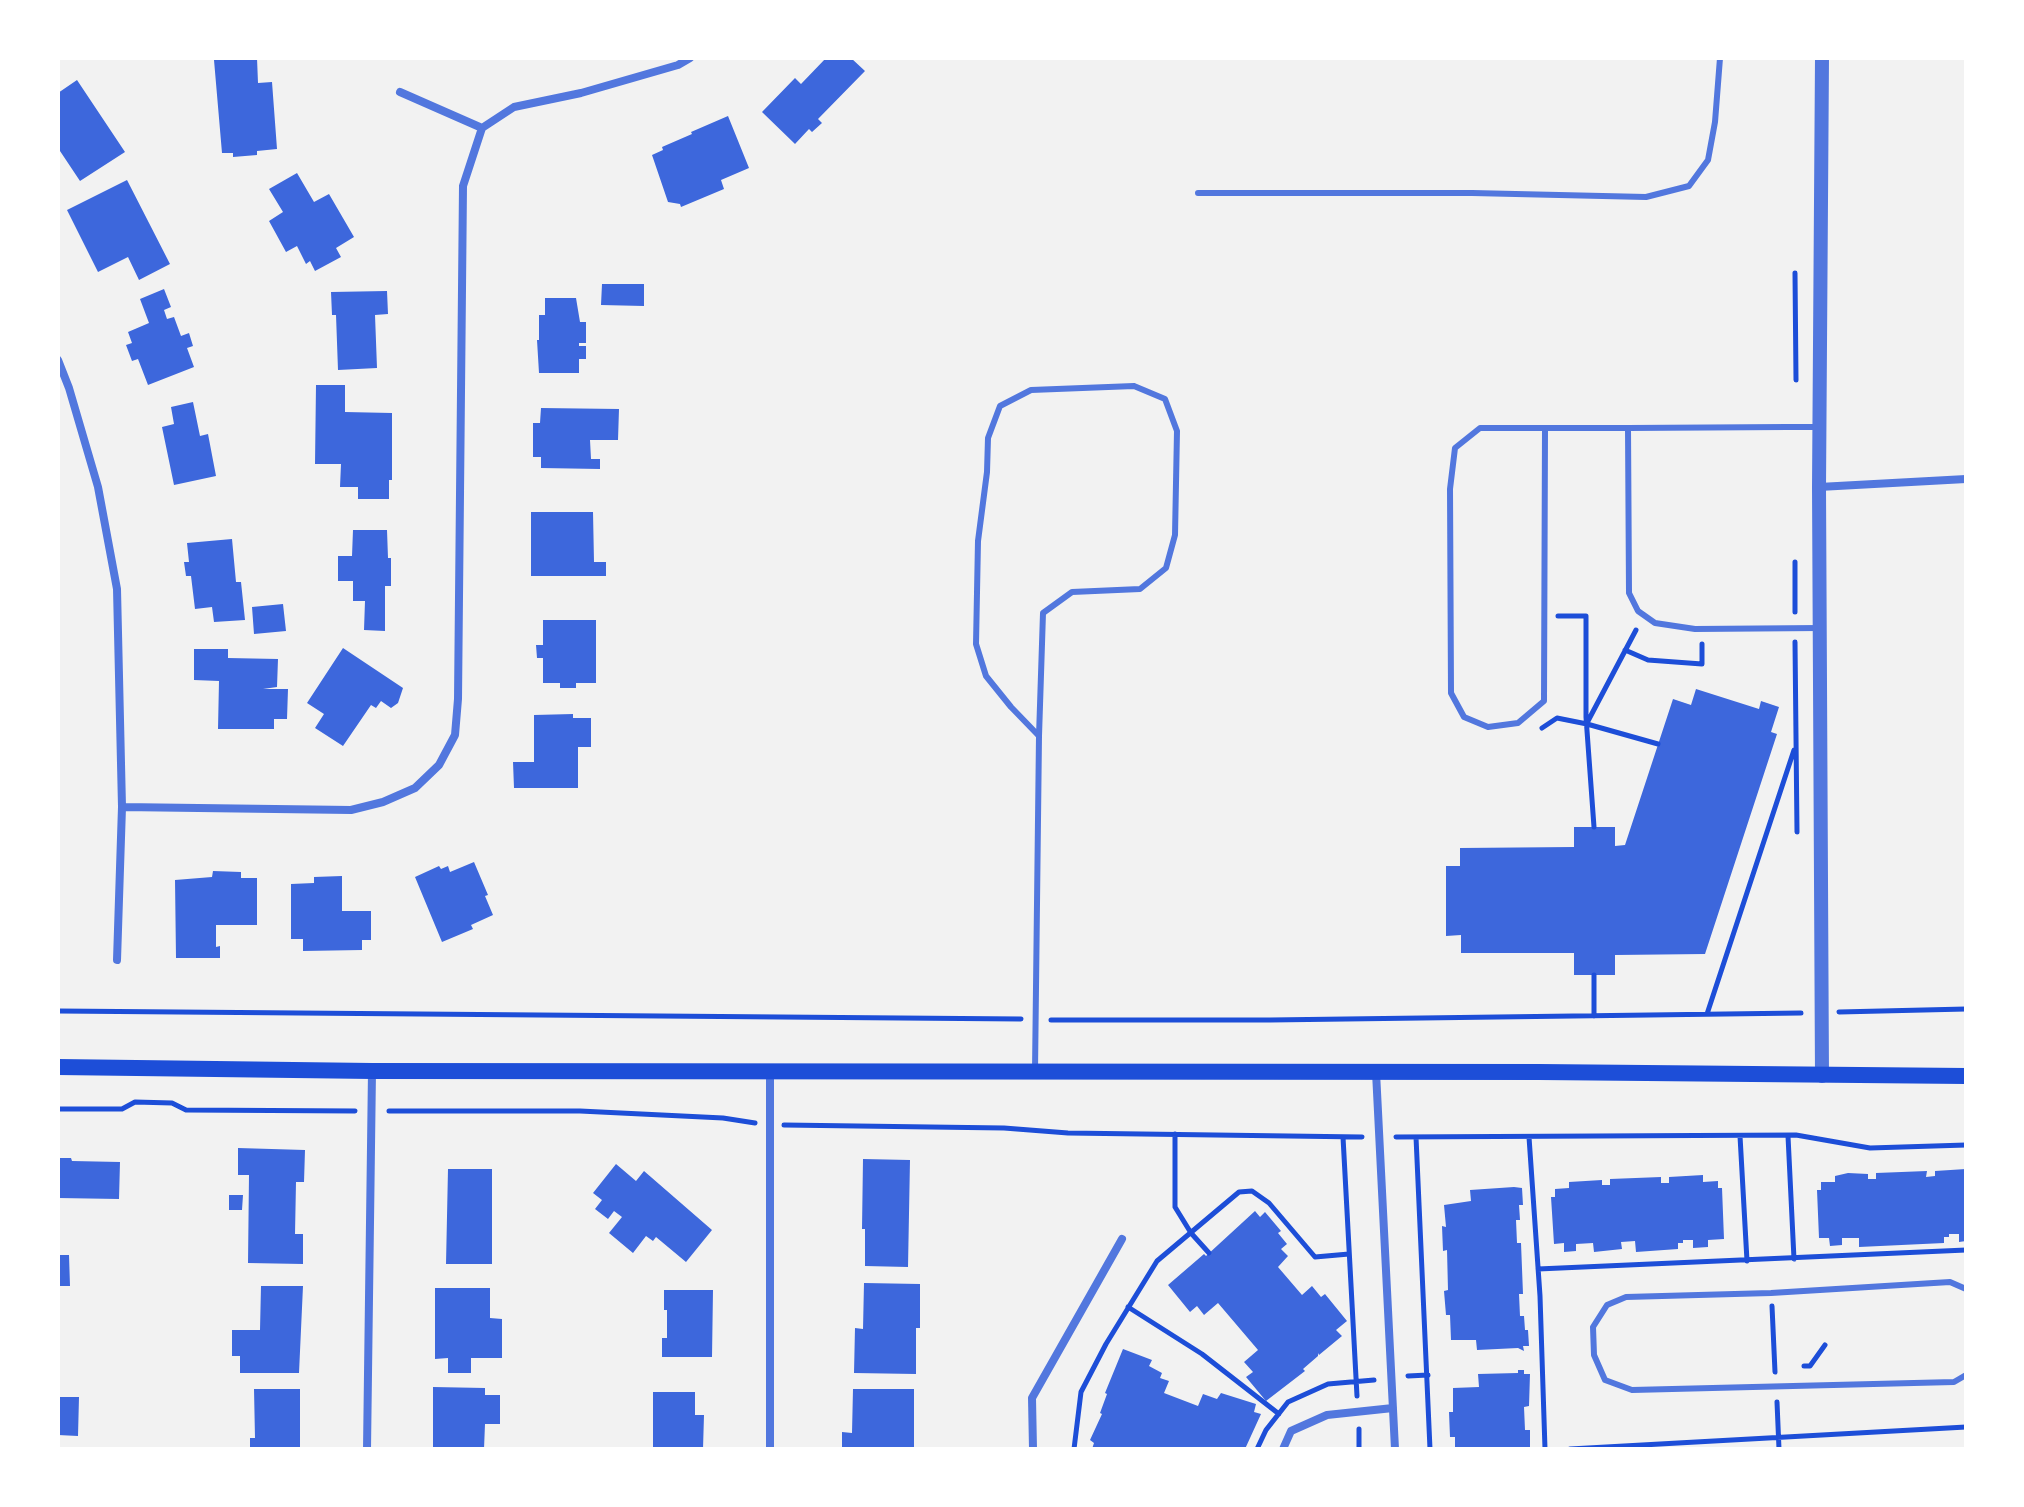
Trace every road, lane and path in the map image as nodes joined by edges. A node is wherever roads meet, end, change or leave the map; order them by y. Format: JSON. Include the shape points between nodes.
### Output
{"nodes":[{"id":1,"x":690,"y":58,"type":"edge"},
{"id":2,"x":1720,"y":58,"type":"edge"},
{"id":3,"x":1822,"y":58,"type":"edge"},
{"id":4,"x":400,"y":92,"type":"dead end"},
{"id":5,"x":482,"y":128,"type":"junction"},
{"id":6,"x":1198,"y":193,"type":"dead end"},
{"id":7,"x":58,"y":360,"type":"edge"},
{"id":8,"x":1820,"y":427,"type":"junction"},
{"id":9,"x":1545,"y":428,"type":"junction"},
{"id":10,"x":1628,"y":428,"type":"junction"},
{"id":11,"x":1966,"y":479,"type":"edge"},
{"id":12,"x":1819,"y":487,"type":"junction"},
{"id":13,"x":1643,"y":615,"type":"junction"},
{"id":14,"x":1544,"y":616,"type":"junction"},
{"id":15,"x":1820,"y":628,"type":"junction"},
{"id":16,"x":1702,"y":629,"type":"junction"},
{"id":17,"x":1625,"y":650,"type":"junction"},
{"id":18,"x":1587,"y":724,"type":"junction"},
{"id":19,"x":1039,"y":736,"type":"junction"},
{"id":20,"x":1796,"y":745,"type":"dead end"},
{"id":21,"x":122,"y":807,"type":"junction"},
{"id":22,"x":1594,"y":827,"type":"dead end"},
{"id":23,"x":117,"y":960,"type":"dead end"},
{"id":24,"x":1594,"y":975,"type":"dead end"},
{"id":25,"x":1966,"y":1009,"type":"edge"},
{"id":26,"x":58,"y":1011,"type":"edge"},
{"id":27,"x":1822,"y":1013,"type":"junction"},
{"id":28,"x":1707,"y":1014,"type":"junction"},
{"id":29,"x":1594,"y":1016,"type":"junction"},
{"id":30,"x":1036,"y":1019,"type":"junction"},
{"id":31,"x":58,"y":1067,"type":"edge"},
{"id":32,"x":770,"y":1070,"type":"junction"},
{"id":33,"x":372,"y":1071,"type":"junction"},
{"id":34,"x":1035,"y":1071,"type":"junction"},
{"id":35,"x":1376,"y":1072,"type":"junction"},
{"id":36,"x":1822,"y":1076,"type":"junction"},
{"id":37,"x":1966,"y":1076,"type":"edge"},
{"id":38,"x":58,"y":1109,"type":"edge"},
{"id":39,"x":372,"y":1111,"type":"junction"},
{"id":40,"x":770,"y":1125,"type":"junction"},
{"id":41,"x":1175,"y":1134,"type":"dead end"},
{"id":42,"x":1740,"y":1136,"type":"dead end"},
{"id":43,"x":1788,"y":1136,"type":"dead end"},
{"id":44,"x":1343,"y":1137,"type":"dead end"},
{"id":45,"x":1416,"y":1137,"type":"dead end"},
{"id":46,"x":1529,"y":1137,"type":"dead end"},
{"id":47,"x":1191,"y":1233,"type":"junction"},
{"id":48,"x":1122,"y":1239,"type":"dead end"},
{"id":49,"x":1966,"y":1250,"type":"edge"},
{"id":50,"x":1209,"y":1253,"type":"dead end"},
{"id":51,"x":1349,"y":1254,"type":"junction"},
{"id":52,"x":1794,"y":1259,"type":"junction"},
{"id":53,"x":1769,"y":1260,"type":"junction"},
{"id":54,"x":1747,"y":1261,"type":"junction"},
{"id":55,"x":1538,"y":1269,"type":"junction"},
{"id":56,"x":1966,"y":1289,"type":"edge"},
{"id":57,"x":1771,"y":1293,"type":"junction"},
{"id":58,"x":1128,"y":1307,"type":"junction"},
{"id":59,"x":1825,"y":1345,"type":"dead end"},
{"id":60,"x":1787,"y":1366,"type":"dead end"},
{"id":61,"x":1798,"y":1366,"type":"dead end"},
{"id":62,"x":1775,"y":1367,"type":"junction"},
{"id":63,"x":1966,"y":1375,"type":"edge"},
{"id":64,"x":1776,"y":1388,"type":"junction"},
{"id":65,"x":1393,"y":1408,"type":"junction"},
{"id":66,"x":1358,"y":1412,"type":"junction"},
{"id":67,"x":1279,"y":1414,"type":"dead end"},
{"id":68,"x":1966,"y":1427,"type":"edge"},
{"id":69,"x":1779,"y":1439,"type":"junction"},
{"id":70,"x":367,"y":1449,"type":"edge"},
{"id":71,"x":770,"y":1449,"type":"edge"},
{"id":72,"x":1033,"y":1449,"type":"edge"},
{"id":73,"x":1074,"y":1449,"type":"edge"},
{"id":74,"x":1283,"y":1449,"type":"edge"},
{"id":75,"x":1359,"y":1449,"type":"edge"},
{"id":76,"x":1395,"y":1449,"type":"edge"},
{"id":77,"x":1430,"y":1449,"type":"edge"},
{"id":78,"x":1545,"y":1449,"type":"edge"},
{"id":79,"x":1570,"y":1449,"type":"edge"},
{"id":80,"x":1779,"y":1449,"type":"edge"}],
"edges":[{"from":1,"to":5,"type":"street","via":[[581,93],[514,107]]},
{"from":2,"to":6,"type":"lane","via":[[1708,160],[1689,186],[1646,197]]},
{"from":3,"to":8,"type":"street"},
{"from":4,"to":5,"type":"street"},
{"from":5,"to":21,"type":"street","via":[[463,186],[455,735],[439,765],[415,788],[351,810]]},
{"from":7,"to":21,"type":"street","via":[[98,487],[117,589]]},
{"from":8,"to":10,"type":"lane"},
{"from":8,"to":12,"type":"street"},
{"from":9,"to":10,"type":"lane"},
{"from":9,"to":14,"type":"lane"},
{"from":9,"to":14,"type":"lane","via":[[1480,428],[1455,448],[1450,489],[1451,693],[1464,717],[1488,727],[1518,723],[1544,701]]},
{"from":10,"to":13,"type":"lane","via":[[1629,593]]},
{"from":11,"to":12,"type":"street"},
{"from":12,"to":15,"type":"street"},
{"from":13,"to":16,"type":"lane","via":[[1655,623]]},
{"from":13,"to":17,"type":"path"},
{"from":14,"to":18,"type":"path","via":[[1586,616]]},
{"from":15,"to":16,"type":"lane"},
{"from":15,"to":27,"type":"street"},
{"from":16,"to":17,"type":"path","via":[[1702,664],[1648,660]]},
{"from":17,"to":18,"type":"path"},
{"from":18,"to":22,"type":"path"},
{"from":19,"to":19,"type":"lane","via":[[1043,613],[1072,592],[1140,589],[1166,568],[1175,535],[1177,431],[1165,399],[1134,386],[1031,390],[1000,406],[988,438],[976,644],[986,676]]},
{"from":19,"to":30,"type":"lane"},
{"from":20,"to":28,"type":"path"},
{"from":21,"to":23,"type":"street"},
{"from":24,"to":29,"type":"path"},
{"from":25,"to":27,"type":"path"},
{"from":26,"to":30,"type":"path"},
{"from":27,"to":28,"type":"path"},
{"from":27,"to":36,"type":"street"},
{"from":28,"to":29,"type":"path"},
{"from":29,"to":30,"type":"path"},
{"from":30,"to":34,"type":"lane"},
{"from":31,"to":33,"type":"main road"},
{"from":32,"to":33,"type":"main road"},
{"from":32,"to":34,"type":"main road"},
{"from":32,"to":40,"type":"street"},
{"from":33,"to":39,"type":"street"},
{"from":34,"to":35,"type":"main road"},
{"from":35,"to":36,"type":"main road"},
{"from":35,"to":65,"type":"street"},
{"from":36,"to":37,"type":"main road"},
{"from":38,"to":39,"type":"path","via":[[122,1109],[135,1102],[172,1103],[186,1110]]},
{"from":39,"to":40,"type":"path","via":[[580,1111]]},
{"from":39,"to":70,"type":"street"},
{"from":40,"to":71,"type":"street"},
{"from":41,"to":47,"type":"path","via":[[1175,1207]]},
{"from":42,"to":54,"type":"path"},
{"from":43,"to":52,"type":"path"},
{"from":44,"to":51,"type":"path"},
{"from":45,"to":77,"type":"path"},
{"from":46,"to":55,"type":"path"},
{"from":47,"to":50,"type":"path"},
{"from":47,"to":51,"type":"path","via":[[1239,1192],[1252,1191],[1269,1203],[1315,1257]]},
{"from":47,"to":58,"type":"path","via":[[1157,1261]]},
{"from":48,"to":72,"type":"street","via":[[1032,1398]]},
{"from":49,"to":52,"type":"path"},
{"from":51,"to":66,"type":"path"},
{"from":52,"to":53,"type":"path"},
{"from":53,"to":54,"type":"path"},
{"from":53,"to":57,"type":"path"},
{"from":54,"to":55,"type":"path"},
{"from":55,"to":78,"type":"path"},
{"from":56,"to":57,"type":"lane","via":[[1950,1282]]},
{"from":57,"to":62,"type":"path"},
{"from":57,"to":64,"type":"lane","via":[[1626,1297],[1607,1305],[1593,1327],[1594,1355],[1605,1380],[1632,1390]]},
{"from":58,"to":67,"type":"path","via":[[1202,1354]]},
{"from":58,"to":73,"type":"path","via":[[1081,1392]]},
{"from":59,"to":61,"type":"path","via":[[1810,1366]]},
{"from":60,"to":62,"type":"path"},
{"from":62,"to":64,"type":"path"},
{"from":63,"to":64,"type":"lane","via":[[1954,1382]]},
{"from":64,"to":69,"type":"path"},
{"from":65,"to":66,"type":"street"},
{"from":65,"to":76,"type":"street"},
{"from":66,"to":74,"type":"street","via":[[1327,1415],[1291,1431]]},
{"from":66,"to":75,"type":"path"},
{"from":68,"to":69,"type":"path"},
{"from":69,"to":79,"type":"path"},
{"from":69,"to":80,"type":"path"}]}
